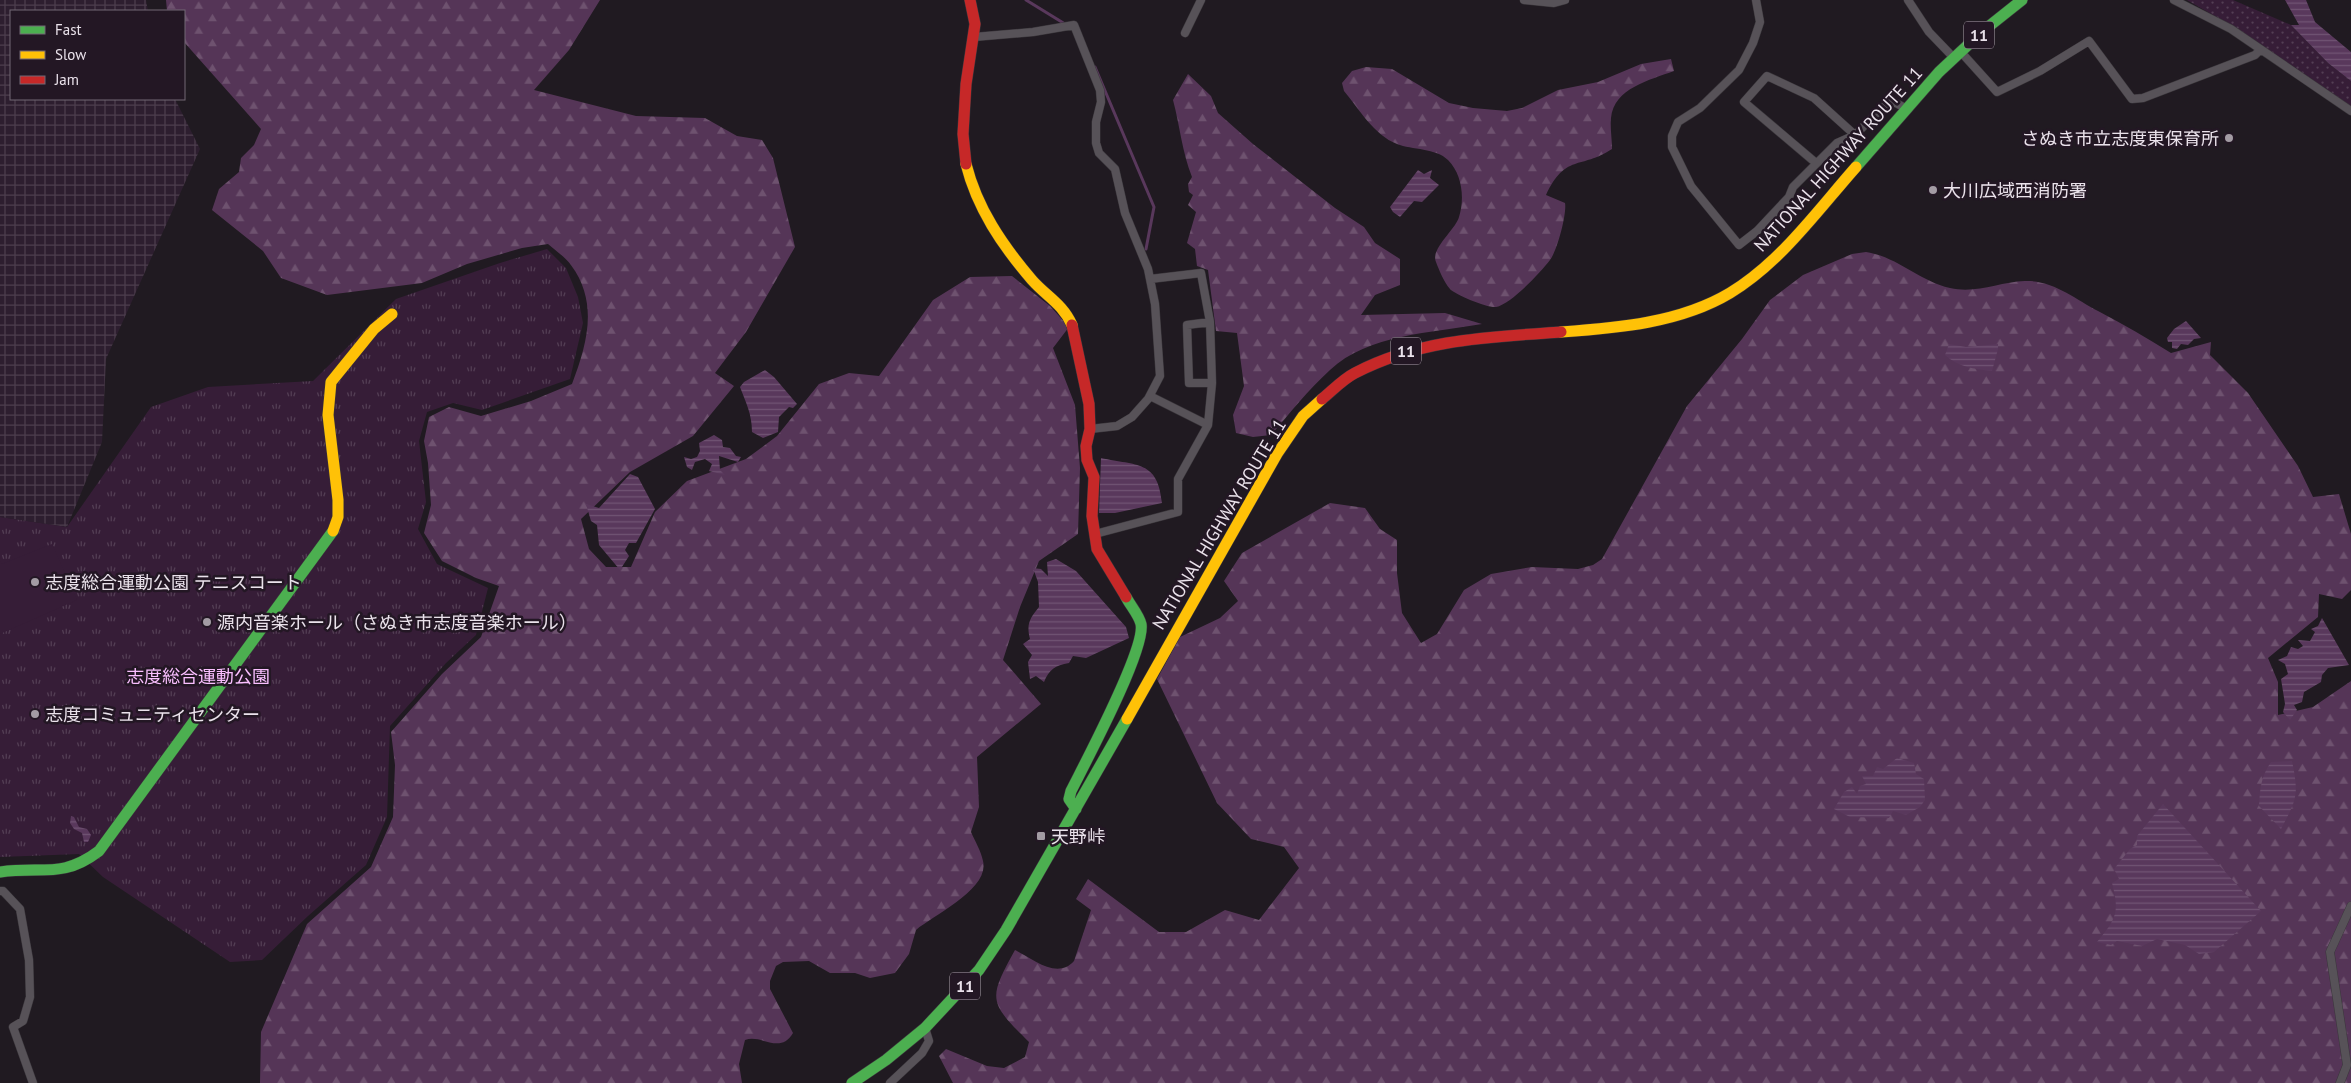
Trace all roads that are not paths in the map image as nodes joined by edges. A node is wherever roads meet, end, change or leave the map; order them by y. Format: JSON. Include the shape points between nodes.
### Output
{"nodes":[{"id":1,"x":970,"y":0,"type":"edge"},
{"id":2,"x":1201,"y":0,"type":"edge"},
{"id":3,"x":1524,"y":0,"type":"edge"},
{"id":4,"x":1565,"y":0,"type":"edge"},
{"id":5,"x":1756,"y":0,"type":"edge"},
{"id":6,"x":1908,"y":0,"type":"edge"},
{"id":7,"x":2022,"y":0,"type":"edge"},
{"id":8,"x":2174,"y":0,"type":"edge"},
{"id":9,"x":1185,"y":33,"type":"dead end"},
{"id":10,"x":974,"y":37,"type":"junction"},
{"id":11,"x":2260,"y":50,"type":"junction"},
{"id":12,"x":1957,"y":54,"type":"junction"},
{"id":13,"x":1905,"y":108,"type":"junction"},
{"id":14,"x":2351,"y":111,"type":"edge"},
{"id":15,"x":1855,"y":135,"type":"junction"},
{"id":16,"x":1816,"y":163,"type":"junction"},
{"id":17,"x":1150,"y":279,"type":"junction"},
{"id":18,"x":392,"y":314,"type":"dead end"},
{"id":19,"x":1210,"y":322,"type":"junction"},
{"id":20,"x":1212,"y":382,"type":"junction"},
{"id":21,"x":1150,"y":396,"type":"junction"},
{"id":22,"x":1208,"y":425,"type":"junction"},
{"id":23,"x":1090,"y":429,"type":"junction"},
{"id":24,"x":1094,"y":534,"type":"junction"},
{"id":25,"x":1076,"y":809,"type":"junction"},
{"id":26,"x":0,"y":872,"type":"edge"},
{"id":27,"x":0,"y":891,"type":"edge"},
{"id":28,"x":2351,"y":906,"type":"edge"},
{"id":29,"x":925,"y":1028,"type":"junction"},
{"id":30,"x":33,"y":1083,"type":"edge"},
{"id":31,"x":852,"y":1083,"type":"edge"},
{"id":32,"x":890,"y":1083,"type":"edge"},
{"id":33,"x":2340,"y":1083,"type":"edge"}],
"edges":[{"from":1,"to":10,"type":"main road"},
{"from":2,"to":9,"type":"street"},
{"from":3,"to":4,"type":"street","via":[[1554,3]]},
{"from":5,"to":16,"type":"street","via":[[1760,22],[1740,70],[1700,108],[1678,122],[1672,136],[1672,147],[1691,186],[1739,245],[1757,231]]},
{"from":6,"to":12,"type":"street","via":[[1929,32]]},
{"from":7,"to":12,"type":"main road","name":"NATIONAL HIGHWAY ROUTE 11","number":"11"},
{"from":8,"to":11,"type":"street","via":[[2231,29]]},
{"from":10,"to":17,"type":"street","via":[[1074,25],[1100,90],[1096,143],[1099,153],[1114,169],[1125,213]]},
{"from":10,"to":23,"type":"main road","via":[[966,84],[963,134],[971,184],[983,212],[1002,242],[1033,281],[1068,314],[1089,404]]},
{"from":11,"to":12,"type":"street","via":[[2255,55],[2153,94],[2132,98],[2089,41],[1997,92]]},
{"from":11,"to":14,"type":"street"},
{"from":12,"to":13,"type":"main road","name":"NATIONAL HIGHWAY ROUTE 11","number":"11"},
{"from":13,"to":15,"type":"street","via":[[1890,103]]},
{"from":13,"to":25,"type":"main road","name":"NATIONAL HIGHWAY ROUTE 11","number":"11","via":[[1785,248],[1735,291],[1706,306],[1676,316],[1622,326],[1458,339],[1422,346],[1386,357],[1358,371],[1312,407],[1290,433],[1260,483]]},
{"from":15,"to":16,"type":"street","via":[[1837,143]]},
{"from":15,"to":16,"type":"street","via":[[1814,98],[1768,76],[1744,102]]},
{"from":17,"to":19,"type":"street","via":[[1201,273]]},
{"from":17,"to":21,"type":"street","via":[[1160,376]]},
{"from":18,"to":26,"type":"main road","via":[[374,329],[331,382],[330,420],[338,519],[329,539],[99,850],[71,870]]},
{"from":19,"to":20,"type":"street"},
{"from":19,"to":20,"type":"street","via":[[1187,326],[1189,382]]},
{"from":20,"to":22,"type":"street"},
{"from":21,"to":22,"type":"street"},
{"from":21,"to":23,"type":"street","via":[[1132,417],[1117,426]]},
{"from":22,"to":24,"type":"street","via":[[1178,479],[1178,512]]},
{"from":23,"to":24,"type":"main road","via":[[1086,446],[1087,460],[1094,477]]},
{"from":24,"to":25,"type":"main road","via":[[1098,549],[1141,623],[1141,639],[1108,718],[1071,791],[1070,804]]},
{"from":25,"to":29,"type":"main road","name":"NATIONAL HIGHWAY ROUTE 11","number":"11","via":[[979,970]]},
{"from":27,"to":30,"type":"street","via":[[3,890],[20,909],[29,960],[30,997],[23,1021],[13,1027]]},
{"from":28,"to":33,"type":"street","via":[[2330,952],[2347,1065]]},
{"from":29,"to":31,"type":"main road","name":"NATIONAL HIGHWAY ROUTE 11","number":"11"},
{"from":29,"to":32,"type":"street","via":[[929,1041],[922,1053]]}]}
